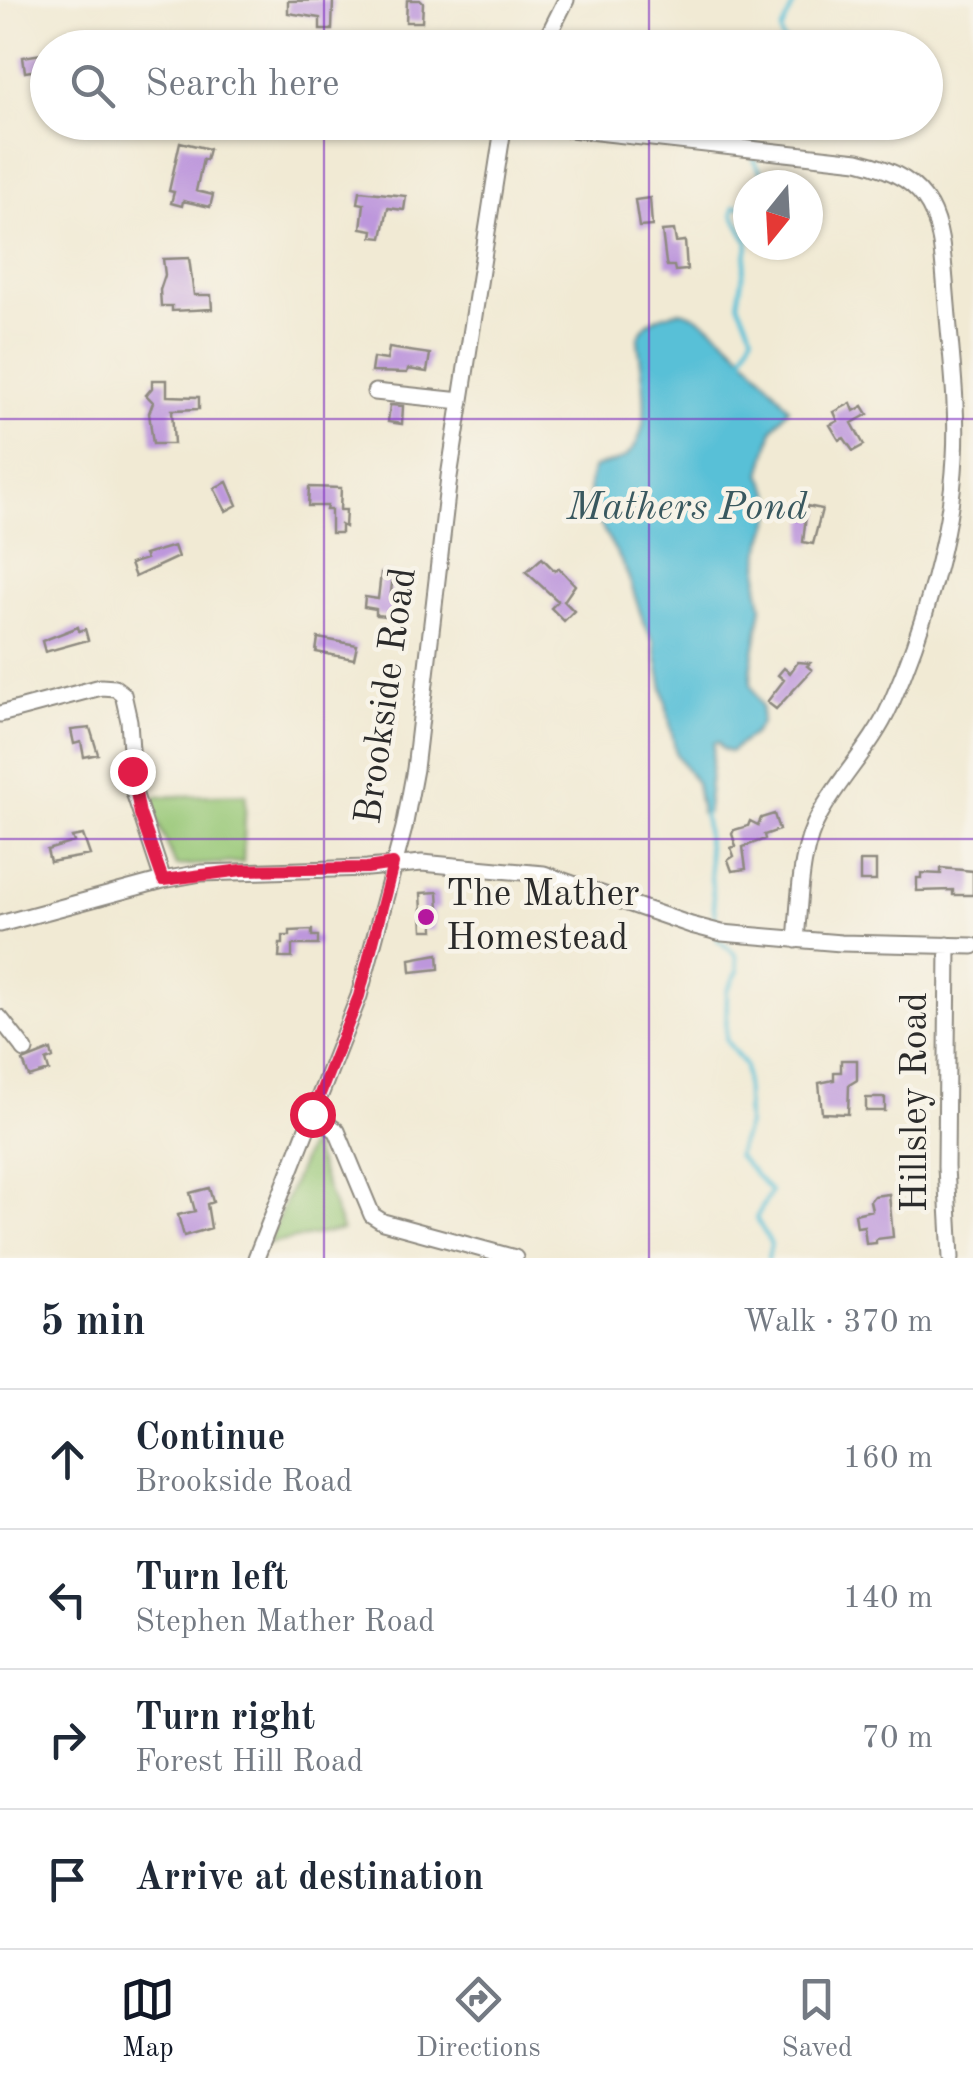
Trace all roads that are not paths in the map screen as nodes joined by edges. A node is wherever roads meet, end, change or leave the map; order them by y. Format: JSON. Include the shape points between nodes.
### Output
{"nodes":[{"id":1,"x":566,"y":0,"type":"edge"},
{"id":2,"x":551,"y":30,"type":"edge"},
{"id":3,"x":502,"y":140,"type":"edge"},
{"id":4,"x":672,"y":140,"type":"edge"},
{"id":5,"x":375,"y":392,"type":"dead end"},
{"id":6,"x":461,"y":401,"type":"junction"},
{"id":7,"x":0,"y":714,"type":"edge"},
{"id":8,"x":393,"y":864,"type":"junction"},
{"id":9,"x":163,"y":880,"type":"junction"},
{"id":10,"x":0,"y":924,"type":"edge"},
{"id":11,"x":796,"y":940,"type":"junction"},
{"id":12,"x":948,"y":945,"type":"junction"},
{"id":13,"x":973,"y":946,"type":"edge"},
{"id":14,"x":0,"y":1018,"type":"edge"},
{"id":15,"x":26,"y":1050,"type":"dead end"},
{"id":16,"x":312,"y":1114,"type":"junction"},
{"id":17,"x":256,"y":1258,"type":"edge"},
{"id":18,"x":514,"y":1258,"type":"edge"},
{"id":19,"x":951,"y":1258,"type":"edge"}],
"edges":[{"from":1,"to":2,"type":"street"},
{"from":3,"to":6,"type":"street","name":"Brookside Road"},
{"from":4,"to":11,"type":"street","via":[[883,167],[921,191],[934,211],[942,247],[955,404],[949,505],[912,652],[888,711],[818,816],[806,852]]},
{"from":5,"to":6,"type":"street"},
{"from":6,"to":8,"type":"street","name":"Brookside Road","via":[[415,769]]},
{"from":7,"to":9,"type":"street","via":[[102,687],[123,694],[134,792]]},
{"from":8,"to":9,"type":"street"},
{"from":8,"to":11,"type":"street","via":[[544,874],[707,930]]},
{"from":8,"to":16,"type":"street","name":"Brookside Road","via":[[359,996]]},
{"from":9,"to":10,"type":"street"},
{"from":11,"to":12,"type":"street"},
{"from":12,"to":13,"type":"street"},
{"from":12,"to":19,"type":"street","name":"Hillsley Road"},
{"from":14,"to":15,"type":"street"},
{"from":16,"to":17,"type":"street","name":"Brookside Road"},
{"from":16,"to":18,"type":"street","via":[[337,1130],[372,1215]]}]}
